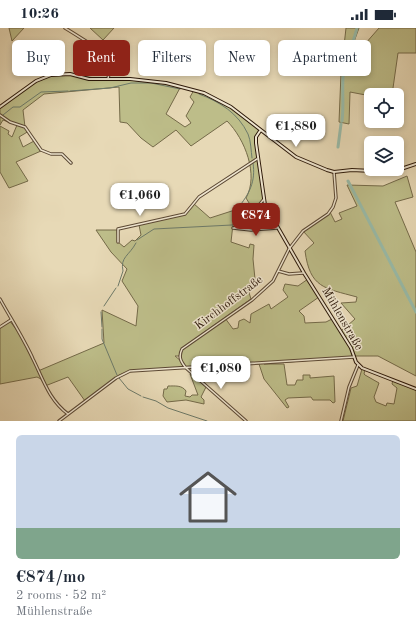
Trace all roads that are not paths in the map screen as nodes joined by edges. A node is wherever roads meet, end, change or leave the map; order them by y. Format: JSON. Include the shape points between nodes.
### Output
{"nodes":[{"id":1,"x":65,"y":28,"type":"edge"},
{"id":2,"x":108,"y":79,"type":"junction"},
{"id":3,"x":0,"y":107,"type":"edge"},
{"id":4,"x":0,"y":115,"type":"edge"},
{"id":5,"x":260,"y":131,"type":"junction"},
{"id":6,"x":257,"y":159,"type":"junction"},
{"id":7,"x":71,"y":163,"type":"dead end"},
{"id":8,"x":416,"y":164,"type":"edge"},
{"id":9,"x":334,"y":172,"type":"junction"},
{"id":10,"x":264,"y":199,"type":"junction"},
{"id":11,"x":277,"y":228,"type":"junction"},
{"id":12,"x":118,"y":242,"type":"dead end"},
{"id":13,"x":289,"y":249,"type":"junction"},
{"id":14,"x":278,"y":272,"type":"junction"},
{"id":15,"x":303,"y":273,"type":"junction"},
{"id":16,"x":0,"y":299,"type":"edge"},
{"id":17,"x":11,"y":320,"type":"junction"},
{"id":18,"x":0,"y":327,"type":"edge"},
{"id":19,"x":354,"y":357,"type":"junction"},
{"id":20,"x":358,"y":365,"type":"junction"},
{"id":21,"x":186,"y":368,"type":"junction"},
{"id":22,"x":416,"y":389,"type":"edge"},
{"id":23,"x":68,"y":414,"type":"junction"},
{"id":24,"x":59,"y":421,"type":"edge"},
{"id":25,"x":246,"y":421,"type":"edge"},
{"id":26,"x":341,"y":421,"type":"edge"}],
"edges":[{"from":1,"to":2,"type":"street","via":[[109,58]]},
{"from":2,"to":3,"type":"main road","via":[[89,79],[65,74],[47,76]]},
{"from":2,"to":5,"type":"main road","via":[[151,81],[189,88],[231,107]]},
{"from":4,"to":7,"type":"street","via":[[10,122],[26,127],[41,150],[51,154],[62,154]]},
{"from":5,"to":6,"type":"main road","name":"Mühlenstraße","via":[[256,138]]},
{"from":5,"to":9,"type":"main road","via":[[296,157]]},
{"from":6,"to":10,"type":"main road","name":"Mühlenstraße"},
{"from":6,"to":12,"type":"street","via":[[200,197],[185,214],[118,229]]},
{"from":8,"to":9,"type":"main road","via":[[392,172]]},
{"from":9,"to":13,"type":"street","name":"Kirchhoffstraße","via":[[336,198],[333,207],[328,214],[307,227]]},
{"from":10,"to":11,"type":"main road","name":"Mühlenstraße"},
{"from":10,"to":11,"type":"street","via":[[250,216],[234,228]]},
{"from":11,"to":13,"type":"main road","name":"Mühlenstraße"},
{"from":13,"to":14,"type":"street","name":"Kirchhoffstraße"},
{"from":13,"to":15,"type":"main road","name":"Mühlenstraße"},
{"from":14,"to":15,"type":"street"},
{"from":14,"to":21,"type":"street","name":"Kirchhoffstraße","via":[[273,281],[252,300],[182,350],[180,358]]},
{"from":15,"to":19,"type":"main road","name":"Mühlenstraße","via":[[351,348]]},
{"from":16,"to":17,"type":"street"},
{"from":17,"to":18,"type":"street"},
{"from":17,"to":23,"type":"street","via":[[34,360],[45,386],[56,403]]},
{"from":19,"to":20,"type":"main road","name":"Mühlenstraße"},
{"from":19,"to":21,"type":"street"},
{"from":20,"to":22,"type":"main road","name":"Mühlenstraße"},
{"from":20,"to":26,"type":"street"},
{"from":21,"to":23,"type":"street","via":[[141,370],[123,374]]},
{"from":21,"to":25,"type":"street"},
{"from":23,"to":24,"type":"street"}]}
